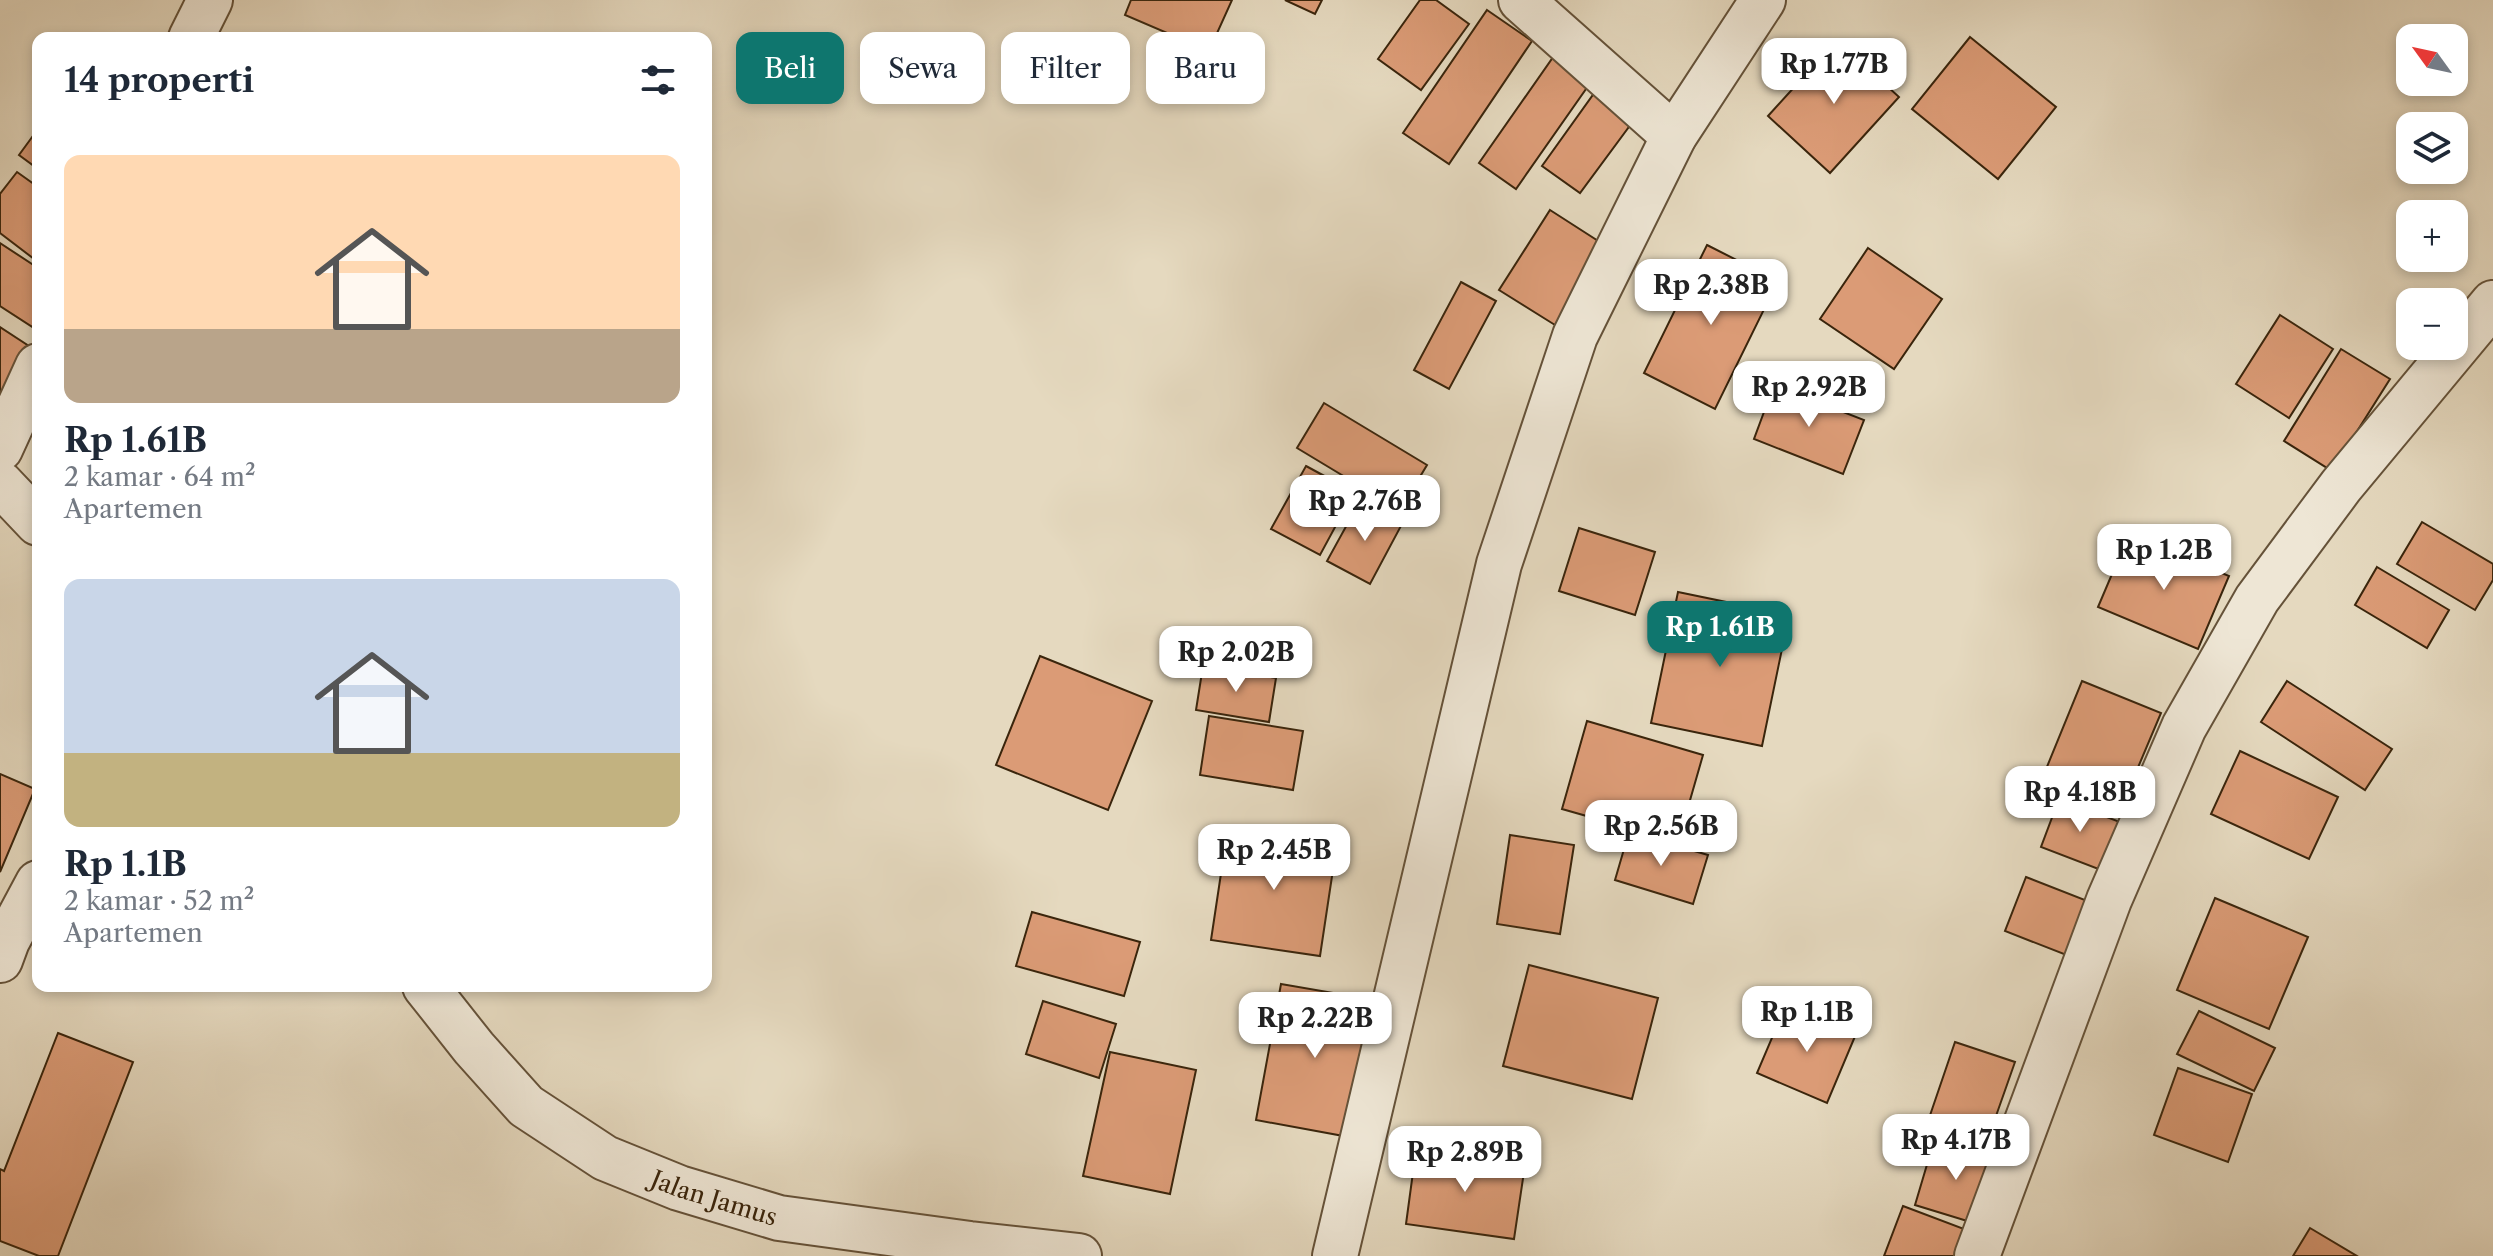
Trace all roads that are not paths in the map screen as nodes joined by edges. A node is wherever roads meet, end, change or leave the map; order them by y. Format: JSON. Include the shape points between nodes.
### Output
{"nodes":[{"id":1,"x":210,"y":0,"type":"edge"},
{"id":2,"x":1521,"y":0,"type":"edge"},
{"id":3,"x":1763,"y":0,"type":"edge"},
{"id":4,"x":194,"y":32,"type":"edge"},
{"id":5,"x":1674,"y":136,"type":"junction"},
{"id":6,"x":2493,"y":303,"type":"edge"},
{"id":7,"x":32,"y":379,"type":"edge"},
{"id":8,"x":0,"y":449,"type":"edge"},
{"id":9,"x":0,"y":483,"type":"edge"},
{"id":10,"x":32,"y":517,"type":"edge"},
{"id":11,"x":32,"y":894,"type":"edge"},
{"id":12,"x":0,"y":960,"type":"edge"},
{"id":13,"x":430,"y":992,"type":"edge"},
{"id":14,"x":1079,"y":1256,"type":"edge"},
{"id":15,"x":1335,"y":1256,"type":"edge"},
{"id":16,"x":1977,"y":1256,"type":"edge"}],
"edges":[{"from":1,"to":4,"type":"street"},
{"from":2,"to":5,"type":"street"},
{"from":3,"to":5,"type":"street"},
{"from":5,"to":15,"type":"street","via":[[1575,336],[1499,564]]},
{"from":6,"to":16,"type":"street","via":[[2341,486],[2257,599],[2184,727],[2109,900]]},
{"from":7,"to":8,"type":"street"},
{"from":9,"to":10,"type":"street"},
{"from":11,"to":12,"type":"street"},
{"from":13,"to":14,"type":"street","name":"Jalan Jamus","via":[[526,1106],[605,1158],[679,1188],[779,1218]]}]}
